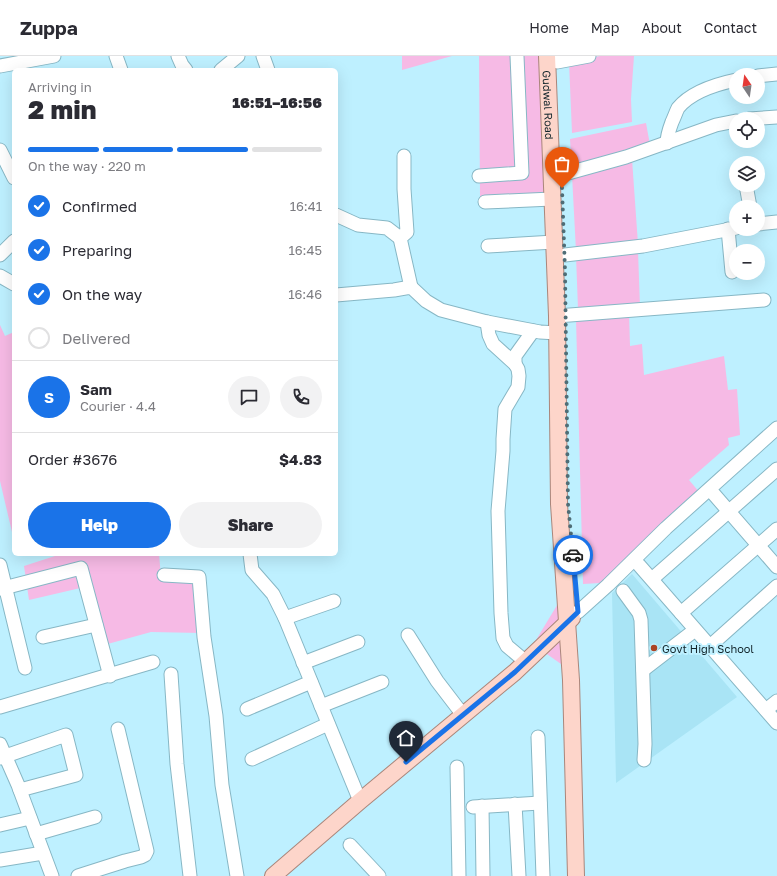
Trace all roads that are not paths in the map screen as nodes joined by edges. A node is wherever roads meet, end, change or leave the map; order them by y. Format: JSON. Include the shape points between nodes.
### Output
{"nodes":[{"id":1,"x":54,"y":56,"type":"edge"},
{"id":2,"x":116,"y":56,"type":"edge"},
{"id":3,"x":178,"y":56,"type":"edge"},
{"id":4,"x":238,"y":56,"type":"edge"},
{"id":5,"x":263,"y":56,"type":"edge"},
{"id":6,"x":517,"y":56,"type":"edge"},
{"id":7,"x":590,"y":56,"type":"edge"},
{"id":8,"x":554,"y":58,"type":"edge"},
{"id":9,"x":0,"y":66,"type":"edge"},
{"id":10,"x":120,"y":68,"type":"edge"},
{"id":11,"x":184,"y":68,"type":"edge"},
{"id":12,"x":223,"y":68,"type":"edge"},
{"id":13,"x":267,"y":68,"type":"edge"},
{"id":14,"x":777,"y":74,"type":"edge"},
{"id":15,"x":765,"y":75,"type":"edge"},
{"id":16,"x":729,"y":82,"type":"edge"},
{"id":17,"x":777,"y":117,"type":"edge"},
{"id":18,"x":765,"y":118,"type":"edge"},
{"id":19,"x":729,"y":122,"type":"edge"},
{"id":20,"x":667,"y":143,"type":"junction"},
{"id":21,"x":0,"y":150,"type":"edge"},
{"id":22,"x":404,"y":156,"type":"dead end"},
{"id":23,"x":12,"y":174,"type":"edge"},
{"id":24,"x":561,"y":175,"type":"junction"},
{"id":25,"x":479,"y":176,"type":"dead end"},
{"id":26,"x":552,"y":199,"type":"junction"},
{"id":27,"x":484,"y":202,"type":"dead end"},
{"id":28,"x":338,"y":216,"type":"edge"},
{"id":29,"x":777,"y":222,"type":"edge"},
{"id":30,"x":765,"y":223,"type":"edge"},
{"id":31,"x":729,"y":230,"type":"edge"},
{"id":32,"x":400,"y":238,"type":"junction"},
{"id":33,"x":554,"y":242,"type":"junction"},
{"id":34,"x":12,"y":243,"type":"edge"},
{"id":35,"x":488,"y":246,"type":"dead end"},
{"id":36,"x":0,"y":255,"type":"edge"},
{"id":37,"x":565,"y":256,"type":"junction"},
{"id":38,"x":0,"y":276,"type":"edge"},
{"id":39,"x":12,"y":283,"type":"edge"},
{"id":40,"x":411,"y":287,"type":"junction"},
{"id":41,"x":338,"y":295,"type":"edge"},
{"id":42,"x":764,"y":300,"type":"dead end"},
{"id":43,"x":562,"y":315,"type":"junction"},
{"id":44,"x":487,"y":322,"type":"junction"},
{"id":45,"x":533,"y":331,"type":"junction"},
{"id":46,"x":557,"y":333,"type":"junction"},
{"id":47,"x":514,"y":364,"type":"junction"},
{"id":48,"x":777,"y":428,"type":"edge"},
{"id":49,"x":777,"y":469,"type":"edge"},
{"id":50,"x":712,"y":492,"type":"dead end"},
{"id":51,"x":728,"y":511,"type":"junction"},
{"id":52,"x":777,"y":529,"type":"edge"},
{"id":53,"x":758,"y":546,"type":"junction"},
{"id":54,"x":250,"y":556,"type":"edge"},
{"id":55,"x":639,"y":565,"type":"dead end"},
{"id":56,"x":0,"y":566,"type":"edge"},
{"id":57,"x":777,"y":567,"type":"edge"},
{"id":58,"x":164,"y":575,"type":"dead end"},
{"id":59,"x":652,"y":579,"type":"junction"},
{"id":60,"x":777,"y":586,"type":"edge"},
{"id":61,"x":2,"y":588,"type":"edge"},
{"id":62,"x":624,"y":591,"type":"dead end"},
{"id":63,"x":334,"y":601,"type":"dead end"},
{"id":64,"x":681,"y":614,"type":"junction"},
{"id":65,"x":285,"y":618,"type":"junction"},
{"id":66,"x":572,"y":618,"type":"junction"},
{"id":67,"x":96,"y":625,"type":"junction"},
{"id":68,"x":695,"y":630,"type":"junction"},
{"id":69,"x":408,"y":635,"type":"dead end"},
{"id":70,"x":43,"y":637,"type":"dead end"},
{"id":71,"x":358,"y":642,"type":"dead end"},
{"id":72,"x":710,"y":646,"type":"junction"},
{"id":73,"x":153,"y":662,"type":"dead end"},
{"id":74,"x":526,"y":662,"type":"junction"},
{"id":75,"x":303,"y":663,"type":"junction"},
{"id":76,"x":25,"y":668,"type":"dead end"},
{"id":77,"x":643,"y":670,"type":"junction"},
{"id":78,"x":171,"y":674,"type":"dead end"},
{"id":79,"x":110,"y":676,"type":"junction"},
{"id":80,"x":311,"y":682,"type":"junction"},
{"id":81,"x":382,"y":682,"type":"dead end"},
{"id":82,"x":777,"y":702,"type":"edge"},
{"id":83,"x":321,"y":706,"type":"junction"},
{"id":84,"x":0,"y":707,"type":"edge"},
{"id":85,"x":247,"y":709,"type":"dead end"},
{"id":86,"x":766,"y":710,"type":"junction"},
{"id":87,"x":463,"y":715,"type":"junction"},
{"id":88,"x":777,"y":723,"type":"edge"},
{"id":89,"x":328,"y":724,"type":"junction"},
{"id":90,"x":118,"y":729,"type":"dead end"},
{"id":91,"x":538,"y":737,"type":"dead end"},
{"id":92,"x":2,"y":753,"type":"edge"},
{"id":93,"x":252,"y":759,"type":"dead end"},
{"id":94,"x":644,"y":760,"type":"dead end"},
{"id":95,"x":457,"y":767,"type":"dead end"},
{"id":96,"x":20,"y":790,"type":"junction"},
{"id":97,"x":360,"y":801,"type":"junction"},
{"id":98,"x":540,"y":802,"type":"junction"},
{"id":99,"x":516,"y":804,"type":"junction"},
{"id":100,"x":30,"y":818,"type":"junction"},
{"id":101,"x":96,"y":818,"type":"dead end"},
{"id":102,"x":0,"y":825,"type":"edge"},
{"id":103,"x":36,"y":834,"type":"junction"},
{"id":104,"x":350,"y":845,"type":"dead end"},
{"id":105,"x":43,"y":853,"type":"junction"},
{"id":106,"x":0,"y":860,"type":"edge"},
{"id":107,"x":52,"y":876,"type":"edge"},
{"id":108,"x":78,"y":876,"type":"edge"},
{"id":109,"x":190,"y":876,"type":"edge"},
{"id":110,"x":237,"y":876,"type":"edge"},
{"id":111,"x":273,"y":876,"type":"edge"},
{"id":112,"x":378,"y":876,"type":"edge"},
{"id":113,"x":459,"y":876,"type":"edge"},
{"id":114,"x":483,"y":876,"type":"edge"},
{"id":115,"x":518,"y":876,"type":"edge"},
{"id":116,"x":542,"y":876,"type":"edge"},
{"id":117,"x":576,"y":876,"type":"edge"}],
"edges":[{"from":1,"to":9,"type":"street"},
{"from":2,"to":10,"type":"street"},
{"from":3,"to":11,"type":"street"},
{"from":4,"to":12,"type":"street"},
{"from":5,"to":13,"type":"street"},
{"from":6,"to":25,"type":"street","via":[[522,173]]},
{"from":7,"to":8,"type":"street"},
{"from":8,"to":24,"type":"main road","name":"Gudwal Road"},
{"from":8,"to":26,"type":"main road","name":"Gudwal Road"},
{"from":14,"to":15,"type":"street"},
{"from":16,"to":20,"type":"street","via":[[700,92],[678,108],[668,130]]},
{"from":17,"to":18,"type":"street"},
{"from":19,"to":20,"type":"street"},
{"from":20,"to":24,"type":"street"},
{"from":21,"to":23,"type":"street"},
{"from":22,"to":32,"type":"street","via":[[407,232]]},
{"from":24,"to":37,"type":"main road","name":"Gudwal Road"},
{"from":26,"to":27,"type":"street"},
{"from":26,"to":33,"type":"main road","name":"Gudwal Road"},
{"from":28,"to":32,"type":"street","via":[[358,225],[387,228]]},
{"from":29,"to":30,"type":"street"},
{"from":31,"to":37,"type":"street","via":[[643,246]]},
{"from":32,"to":40,"type":"street"},
{"from":33,"to":35,"type":"street"},
{"from":33,"to":43,"type":"main road","name":"Gudwal Road"},
{"from":34,"to":36,"type":"street"},
{"from":37,"to":43,"type":"main road","name":"Gudwal Road"},
{"from":38,"to":39,"type":"street"},
{"from":40,"to":41,"type":"street"},
{"from":40,"to":44,"type":"street","via":[[426,301],[442,310]]},
{"from":42,"to":43,"type":"street"},
{"from":43,"to":46,"type":"main road","name":"Gudwal Road"},
{"from":43,"to":66,"type":"main road","name":"Gudwal Road","via":[[568,504],[576,579]]},
{"from":44,"to":45,"type":"street"},
{"from":44,"to":47,"type":"street","via":[[493,344]]},
{"from":45,"to":46,"type":"street"},
{"from":45,"to":47,"type":"street","via":[[515,356]]},
{"from":46,"to":66,"type":"main road","name":"Gudwal Road","via":[[558,504]]},
{"from":47,"to":74,"type":"street","via":[[518,369],[518,387],[505,409],[498,511],[501,613],[503,638],[507,646]]},
{"from":48,"to":66,"type":"street","via":[[666,528]]},
{"from":49,"to":51,"type":"street"},
{"from":50,"to":51,"type":"street"},
{"from":51,"to":53,"type":"street"},
{"from":51,"to":59,"type":"street"},
{"from":52,"to":53,"type":"street"},
{"from":53,"to":57,"type":"street"},
{"from":53,"to":64,"type":"street"},
{"from":54,"to":65,"type":"street","via":[[252,570],[273,594]]},
{"from":55,"to":59,"type":"street"},
{"from":56,"to":61,"type":"street"},
{"from":58,"to":110,"type":"street","via":[[199,577],[222,785]]},
{"from":59,"to":64,"type":"street"},
{"from":60,"to":72,"type":"street"},
{"from":61,"to":67,"type":"street","via":[[81,568]]},
{"from":61,"to":76,"type":"street"},
{"from":62,"to":77,"type":"street","via":[[639,613]]},
{"from":63,"to":65,"type":"street"},
{"from":64,"to":68,"type":"street"},
{"from":65,"to":75,"type":"street"},
{"from":66,"to":74,"type":"main road"},
{"from":66,"to":117,"type":"main road","name":"Gudwal Road"},
{"from":67,"to":70,"type":"street"},
{"from":67,"to":79,"type":"street"},
{"from":68,"to":72,"type":"street"},
{"from":68,"to":77,"type":"street"},
{"from":69,"to":87,"type":"street","via":[[437,681]]},
{"from":71,"to":75,"type":"street"},
{"from":72,"to":86,"type":"street"},
{"from":73,"to":79,"type":"street"},
{"from":74,"to":87,"type":"main road"},
{"from":75,"to":80,"type":"street"},
{"from":77,"to":94,"type":"street"},
{"from":78,"to":109,"type":"street","via":[[177,764]]},
{"from":79,"to":84,"type":"street"},
{"from":80,"to":83,"type":"street"},
{"from":80,"to":85,"type":"street"},
{"from":81,"to":83,"type":"street"},
{"from":82,"to":86,"type":"street"},
{"from":83,"to":89,"type":"street"},
{"from":86,"to":88,"type":"street"},
{"from":87,"to":97,"type":"main road"},
{"from":89,"to":93,"type":"street"},
{"from":89,"to":97,"type":"street"},
{"from":90,"to":108,"type":"street","via":[[147,851],[142,857]]},
{"from":91,"to":98,"type":"street"},
{"from":92,"to":96,"type":"street"},
{"from":92,"to":96,"type":"street","via":[[66,735],[76,775]]},
{"from":95,"to":113,"type":"street"},
{"from":96,"to":100,"type":"street"},
{"from":97,"to":111,"type":"main road"},
{"from":98,"to":99,"type":"street"},
{"from":98,"to":116,"type":"street"},
{"from":99,"to":114,"type":"street","via":[[477,806]]},
{"from":99,"to":115,"type":"street"},
{"from":100,"to":102,"type":"street"},
{"from":100,"to":103,"type":"street"},
{"from":101,"to":103,"type":"street"},
{"from":103,"to":105,"type":"street"},
{"from":104,"to":112,"type":"street"},
{"from":105,"to":106,"type":"street"},
{"from":105,"to":107,"type":"street"}]}
